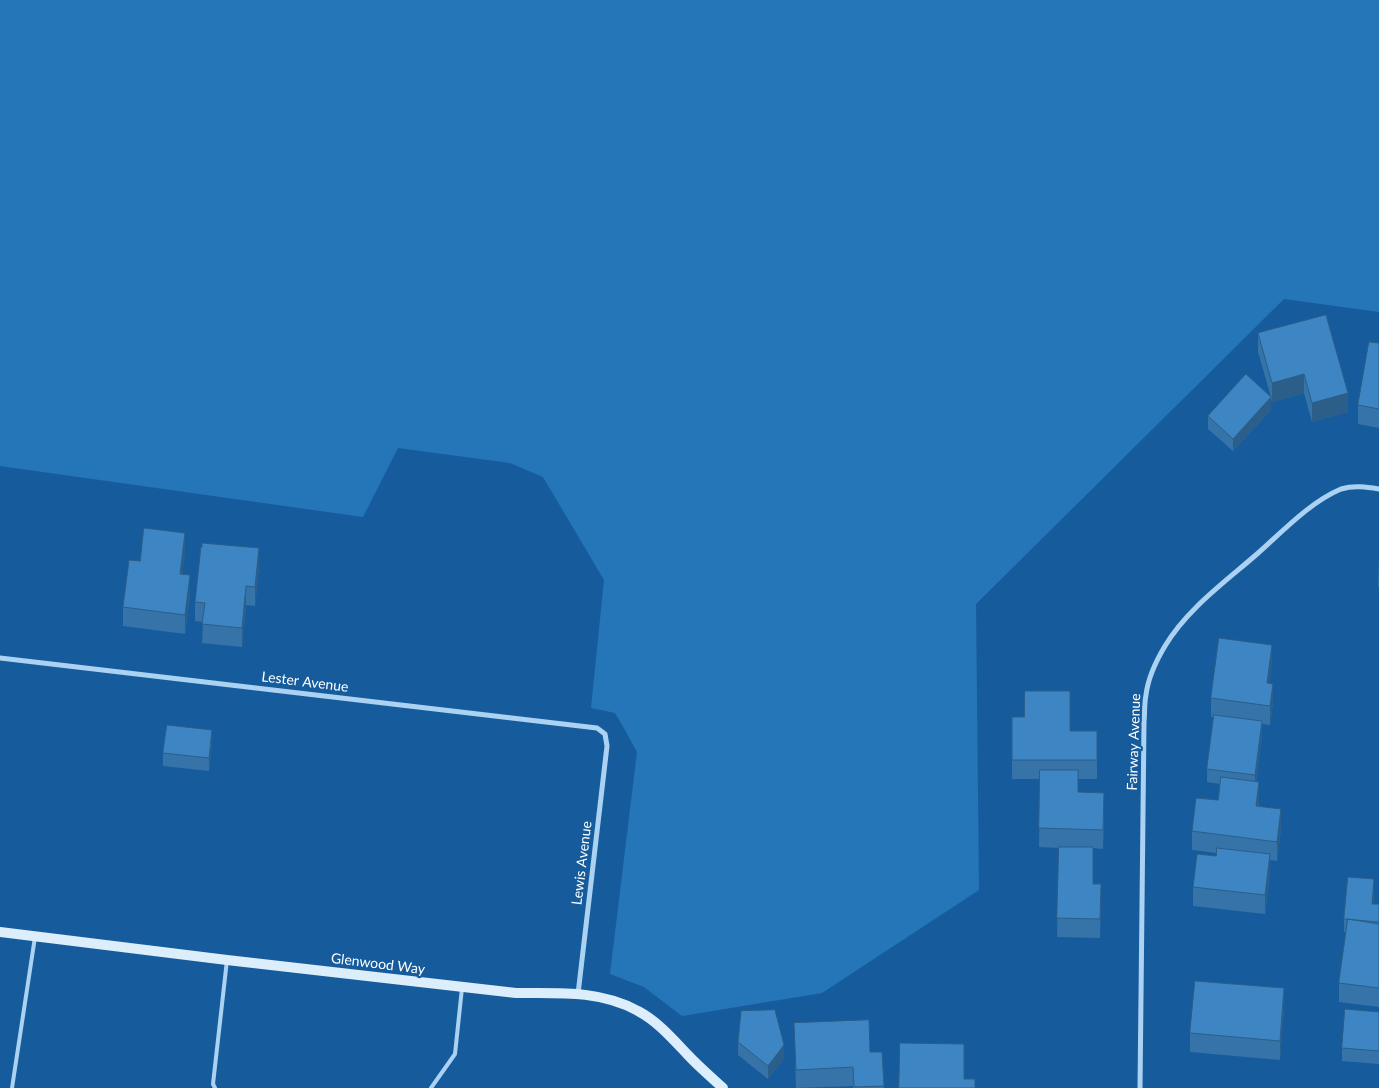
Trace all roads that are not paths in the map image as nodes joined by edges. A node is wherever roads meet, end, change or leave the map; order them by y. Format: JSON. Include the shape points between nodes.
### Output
{"nodes":[{"id":1,"x":1379,"y":489,"type":"edge"},
{"id":2,"x":0,"y":658,"type":"edge"},
{"id":3,"x":605,"y":734,"type":"joint"},
{"id":4,"x":0,"y":932,"type":"edge"},
{"id":5,"x":35,"y":936,"type":"junction"},
{"id":6,"x":227,"y":960,"type":"junction"},
{"id":7,"x":462,"y":988,"type":"junction"},
{"id":8,"x":578,"y":994,"type":"junction"},
{"id":9,"x":12,"y":1088,"type":"edge"},
{"id":10,"x":215,"y":1088,"type":"edge"},
{"id":11,"x":431,"y":1088,"type":"edge"},
{"id":12,"x":723,"y":1088,"type":"edge"},
{"id":13,"x":1140,"y":1088,"type":"edge"}],
"edges":[{"from":1,"to":13,"type":"street","name":"Fairway Avenue","via":[[1364,486],[1344,488],[1323,498],[1194,610],[1177,628],[1152,671],[1144,722]]},
{"from":2,"to":3,"type":"street","name":"Lester Avenue","via":[[574,725],[597,728]]},
{"from":3,"to":8,"type":"street","name":"Lewis Avenue","via":[[607,746]]},
{"from":4,"to":5,"type":"street","name":"Glenwood Way"},
{"from":5,"to":6,"type":"street","name":"Glenwood Way"},
{"from":5,"to":9,"type":"lane"},
{"from":6,"to":7,"type":"street","name":"Glenwood Way"},
{"from":6,"to":10,"type":"lane"},
{"from":7,"to":8,"type":"street","name":"Glenwood Way","via":[[516,994]]},
{"from":7,"to":11,"type":"lane","via":[[455,1054]]},
{"from":8,"to":12,"type":"street","name":"Glenwood Way","via":[[612,1000],[639,1011],[664,1030]]}]}
